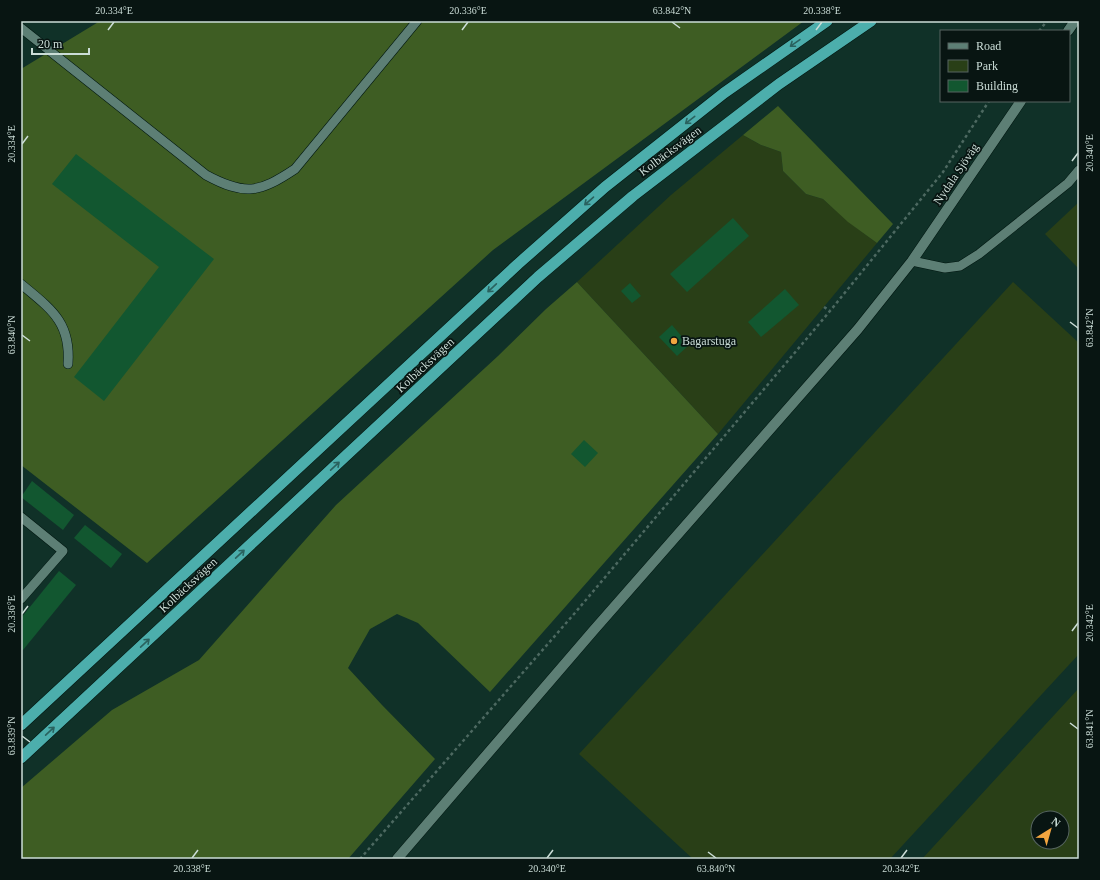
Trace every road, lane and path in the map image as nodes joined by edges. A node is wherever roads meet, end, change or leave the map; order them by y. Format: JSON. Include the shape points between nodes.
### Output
{"nodes":[{"id":1,"x":417,"y":21,"type":"edge"},
{"id":2,"x":827,"y":21,"type":"edge"},
{"id":3,"x":871,"y":21,"type":"edge"},
{"id":4,"x":1047,"y":21,"type":"edge"},
{"id":5,"x":1075,"y":21,"type":"edge"},
{"id":6,"x":21,"y":28,"type":"edge"},
{"id":7,"x":1040,"y":30,"type":"edge"},
{"id":8,"x":1069,"y":30,"type":"edge"},
{"id":9,"x":988,"y":102,"type":"edge"},
{"id":10,"x":1019,"y":102,"type":"edge"},
{"id":11,"x":1079,"y":170,"type":"edge"},
{"id":12,"x":912,"y":261,"type":"junction"},
{"id":13,"x":21,"y":284,"type":"edge"},
{"id":14,"x":824,"y":307,"type":"dead end"},
{"id":15,"x":830,"y":311,"type":"junction"},
{"id":16,"x":68,"y":364,"type":"dead end"},
{"id":17,"x":21,"y":517,"type":"edge"},
{"id":18,"x":21,"y":599,"type":"edge"},
{"id":19,"x":21,"y":725,"type":"edge"},
{"id":20,"x":21,"y":758,"type":"edge"},
{"id":21,"x":360,"y":859,"type":"edge"},
{"id":22,"x":397,"y":859,"type":"edge"}],
"edges":[{"from":1,"to":6,"type":"lane","via":[[295,169],[276,182],[253,190],[227,186],[206,175]]},
{"from":2,"to":19,"type":"highway","name":"Kolbäcksvägen","one_way":true,"via":[[724,93],[605,187],[518,264]]},
{"from":20,"to":3,"type":"highway","name":"Kolbäcksvägen","one_way":true,"via":[[538,277],[639,191],[780,84]]},
{"from":4,"to":7,"type":"path"},
{"from":5,"to":8,"type":"street"},
{"from":9,"to":15,"type":"path","via":[[943,172]]},
{"from":10,"to":12,"type":"street","name":"Nydala Sjöväg"},
{"from":11,"to":12,"type":"lane","via":[[1068,184],[960,266],[945,268]]},
{"from":12,"to":22,"type":"street","name":"Nydala Sjöväg","via":[[858,329]]},
{"from":13,"to":16,"type":"lane","via":[[45,303],[61,322],[67,334]]},
{"from":14,"to":15,"type":"path"},
{"from":15,"to":21,"type":"path","via":[[574,614]]},
{"from":17,"to":18,"type":"lane","via":[[63,551]]}]}
